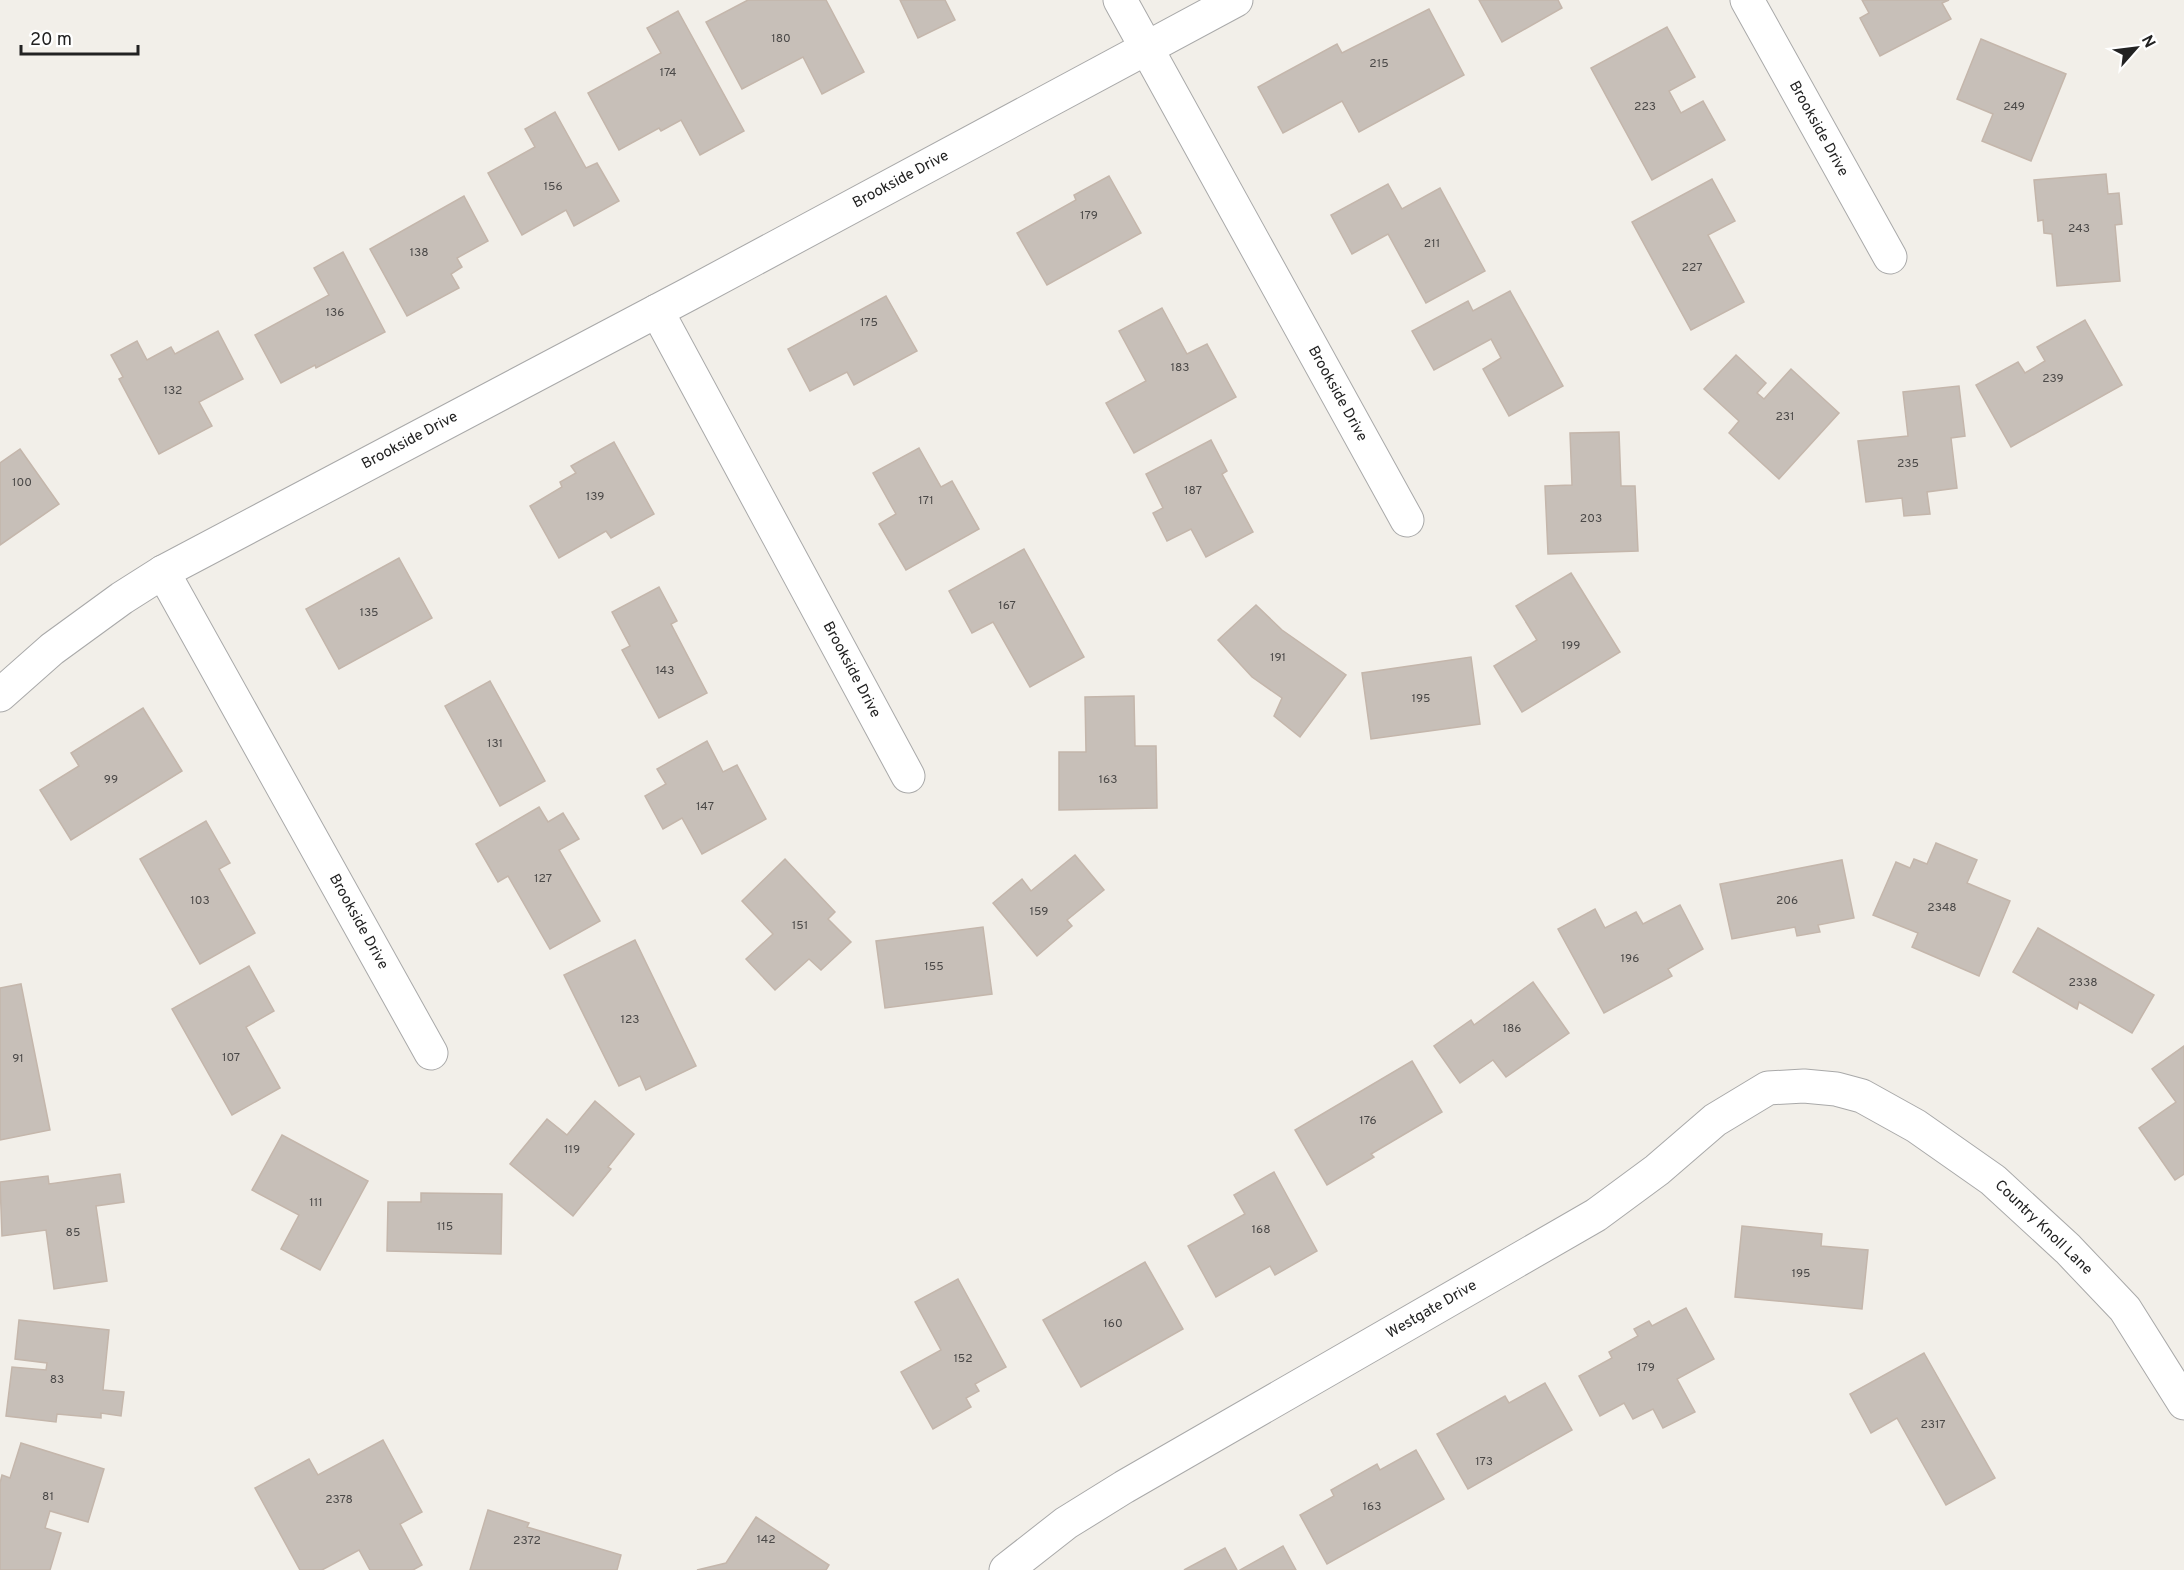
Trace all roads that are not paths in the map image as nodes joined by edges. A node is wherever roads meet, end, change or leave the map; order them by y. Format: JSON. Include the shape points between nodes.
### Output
{"nodes":[{"id":1,"x":1120,"y":0,"type":"edge"},
{"id":2,"x":1236,"y":0,"type":"edge"},
{"id":3,"x":1748,"y":0,"type":"edge"},
{"id":4,"x":1146,"y":48,"type":"junction"},
{"id":5,"x":1890,"y":257,"type":"dead end"},
{"id":6,"x":657,"y":311,"type":"junction"},
{"id":7,"x":1407,"y":520,"type":"dead end"},
{"id":8,"x":163,"y":572,"type":"junction"},
{"id":9,"x":0,"y":695,"type":"edge"},
{"id":10,"x":908,"y":776,"type":"dead end"},
{"id":11,"x":431,"y":1053,"type":"dead end"},
{"id":12,"x":1862,"y":1096,"type":"joint"},
{"id":13,"x":2184,"y":1403,"type":"edge"},
{"id":14,"x":1006,"y":1570,"type":"edge"}],
"edges":[{"from":1,"to":4,"type":"street","name":"Brookside Drive"},
{"from":2,"to":4,"type":"street","name":"Brookside Drive"},
{"from":3,"to":5,"type":"street","name":"Brookside Drive"},
{"from":4,"to":6,"type":"street","name":"Brookside Drive"},
{"from":4,"to":7,"type":"street","name":"Brookside Drive"},
{"from":6,"to":8,"type":"street","name":"Brookside Drive"},
{"from":6,"to":10,"type":"street","name":"Brookside Drive"},
{"from":8,"to":9,"type":"street","name":"Brookside Drive","via":[[52,649]]},
{"from":8,"to":11,"type":"street","name":"Brookside Drive"},
{"from":12,"to":13,"type":"street","name":"Country Knoll Lane","via":[[1916,1126],[1994,1180],[2068,1249],[2125,1309]]},
{"from":12,"to":14,"type":"street","name":"Westgate Drive","via":[[1804,1086],[1768,1088],[1715,1120],[1596,1215],[1124,1488],[1066,1523]]}]}
